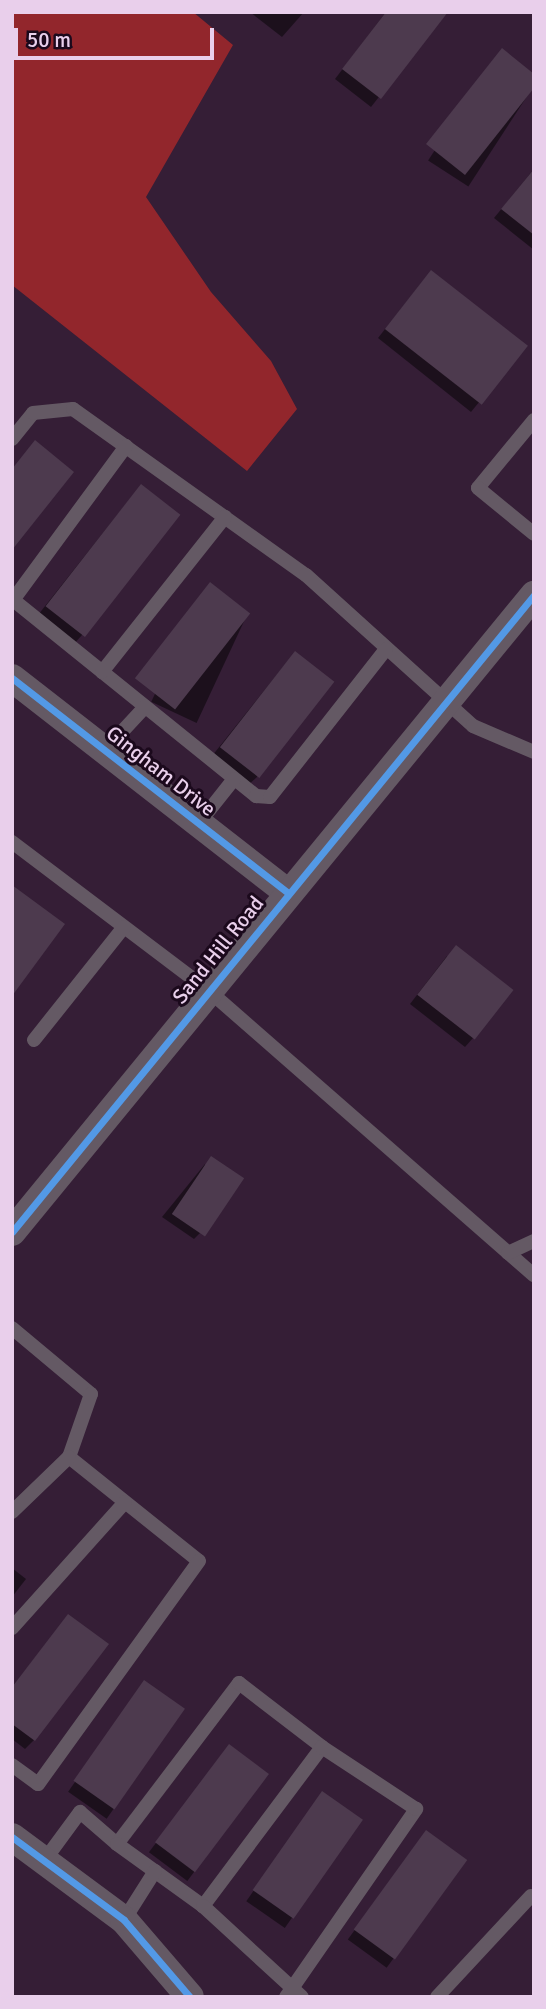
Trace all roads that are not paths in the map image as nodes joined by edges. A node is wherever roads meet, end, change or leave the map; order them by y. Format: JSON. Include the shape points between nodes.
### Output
{"nodes":[{"id":1,"x":534,"y":420,"type":"edge"},
{"id":2,"x":12,"y":439,"type":"edge"},
{"id":3,"x":126,"y":446,"type":"junction"},
{"id":4,"x":225,"y":517,"type":"junction"},
{"id":5,"x":534,"y":534,"type":"edge"},
{"id":6,"x":534,"y":595,"type":"edge"},
{"id":7,"x":12,"y":600,"type":"edge"},
{"id":8,"x":386,"y":649,"type":"junction"},
{"id":9,"x":102,"y":671,"type":"junction"},
{"id":10,"x":12,"y":678,"type":"edge"},
{"id":11,"x":444,"y":703,"type":"junction"},
{"id":12,"x":145,"y":707,"type":"junction"},
{"id":13,"x":105,"y":750,"type":"junction"},
{"id":14,"x":534,"y":752,"type":"edge"},
{"id":15,"x":234,"y":779,"type":"junction"},
{"id":16,"x":199,"y":823,"type":"junction"},
{"id":17,"x":12,"y":842,"type":"edge"},
{"id":18,"x":287,"y":892,"type":"junction"},
{"id":19,"x":124,"y":927,"type":"junction"},
{"id":20,"x":208,"y":990,"type":"junction"},
{"id":21,"x":34,"y":1040,"type":"dead end"},
{"id":22,"x":12,"y":1233,"type":"edge"},
{"id":23,"x":534,"y":1241,"type":"edge"},
{"id":24,"x":508,"y":1253,"type":"junction"},
{"id":25,"x":534,"y":1275,"type":"edge"},
{"id":26,"x":12,"y":1328,"type":"edge"},
{"id":27,"x":69,"y":1457,"type":"junction"},
{"id":28,"x":125,"y":1502,"type":"junction"},
{"id":29,"x":12,"y":1512,"type":"edge"},
{"id":30,"x":12,"y":1628,"type":"edge"},
{"id":31,"x":322,"y":1748,"type":"junction"},
{"id":32,"x":12,"y":1765,"type":"edge"},
{"id":33,"x":12,"y":1837,"type":"edge"},
{"id":34,"x":117,"y":1844,"type":"junction"},
{"id":35,"x":44,"y":1861,"type":"junction"},
{"id":36,"x":155,"y":1871,"type":"junction"},
{"id":37,"x":531,"y":1896,"type":"dead end"},
{"id":38,"x":203,"y":1906,"type":"junction"},
{"id":39,"x":124,"y":1920,"type":"junction"},
{"id":40,"x":294,"y":1995,"type":"edge"},
{"id":41,"x":190,"y":1997,"type":"edge"},
{"id":42,"x":437,"y":1997,"type":"edge"}],
"edges":[{"from":1,"to":5,"type":"lane","via":[[478,488]]},
{"from":2,"to":3,"type":"lane","via":[[33,413],[74,408]]},
{"from":3,"to":4,"type":"lane"},
{"from":3,"to":7,"type":"lane"},
{"from":4,"to":8,"type":"lane","via":[[306,575]]},
{"from":4,"to":9,"type":"lane"},
{"from":6,"to":11,"type":"street","name":"Sand Hill Road"},
{"from":7,"to":9,"type":"lane"},
{"from":8,"to":11,"type":"lane"},
{"from":8,"to":15,"type":"lane","via":[[270,797],[256,796]]},
{"from":9,"to":12,"type":"lane"},
{"from":10,"to":13,"type":"street","name":"Gingham Drive"},
{"from":11,"to":14,"type":"lane","via":[[493,739]]},
{"from":11,"to":18,"type":"street","name":"Sand Hill Road"},
{"from":12,"to":13,"type":"lane"},
{"from":12,"to":15,"type":"lane"},
{"from":13,"to":16,"type":"street","name":"Gingham Drive"},
{"from":15,"to":16,"type":"lane"},
{"from":16,"to":18,"type":"street","name":"Gingham Drive"},
{"from":17,"to":19,"type":"lane"},
{"from":18,"to":20,"type":"street","name":"Sand Hill Road"},
{"from":19,"to":20,"type":"lane"},
{"from":19,"to":21,"type":"lane"},
{"from":20,"to":22,"type":"street","name":"Sand Hill Road"},
{"from":20,"to":24,"type":"lane"},
{"from":23,"to":24,"type":"lane"},
{"from":24,"to":25,"type":"lane"},
{"from":26,"to":27,"type":"lane","via":[[91,1394]]},
{"from":27,"to":28,"type":"lane"},
{"from":27,"to":29,"type":"lane"},
{"from":28,"to":30,"type":"lane"},
{"from":28,"to":32,"type":"lane","via":[[198,1561],[38,1784]]},
{"from":31,"to":34,"type":"lane","via":[[239,1683]]},
{"from":31,"to":38,"type":"lane"},
{"from":31,"to":40,"type":"lane","via":[[416,1809]]},
{"from":33,"to":35,"type":"street"},
{"from":34,"to":35,"type":"lane","via":[[80,1812]]},
{"from":34,"to":36,"type":"lane"},
{"from":35,"to":39,"type":"street"},
{"from":36,"to":38,"type":"lane"},
{"from":36,"to":39,"type":"lane"},
{"from":37,"to":42,"type":"lane"},
{"from":38,"to":40,"type":"lane"},
{"from":39,"to":41,"type":"street"}]}
